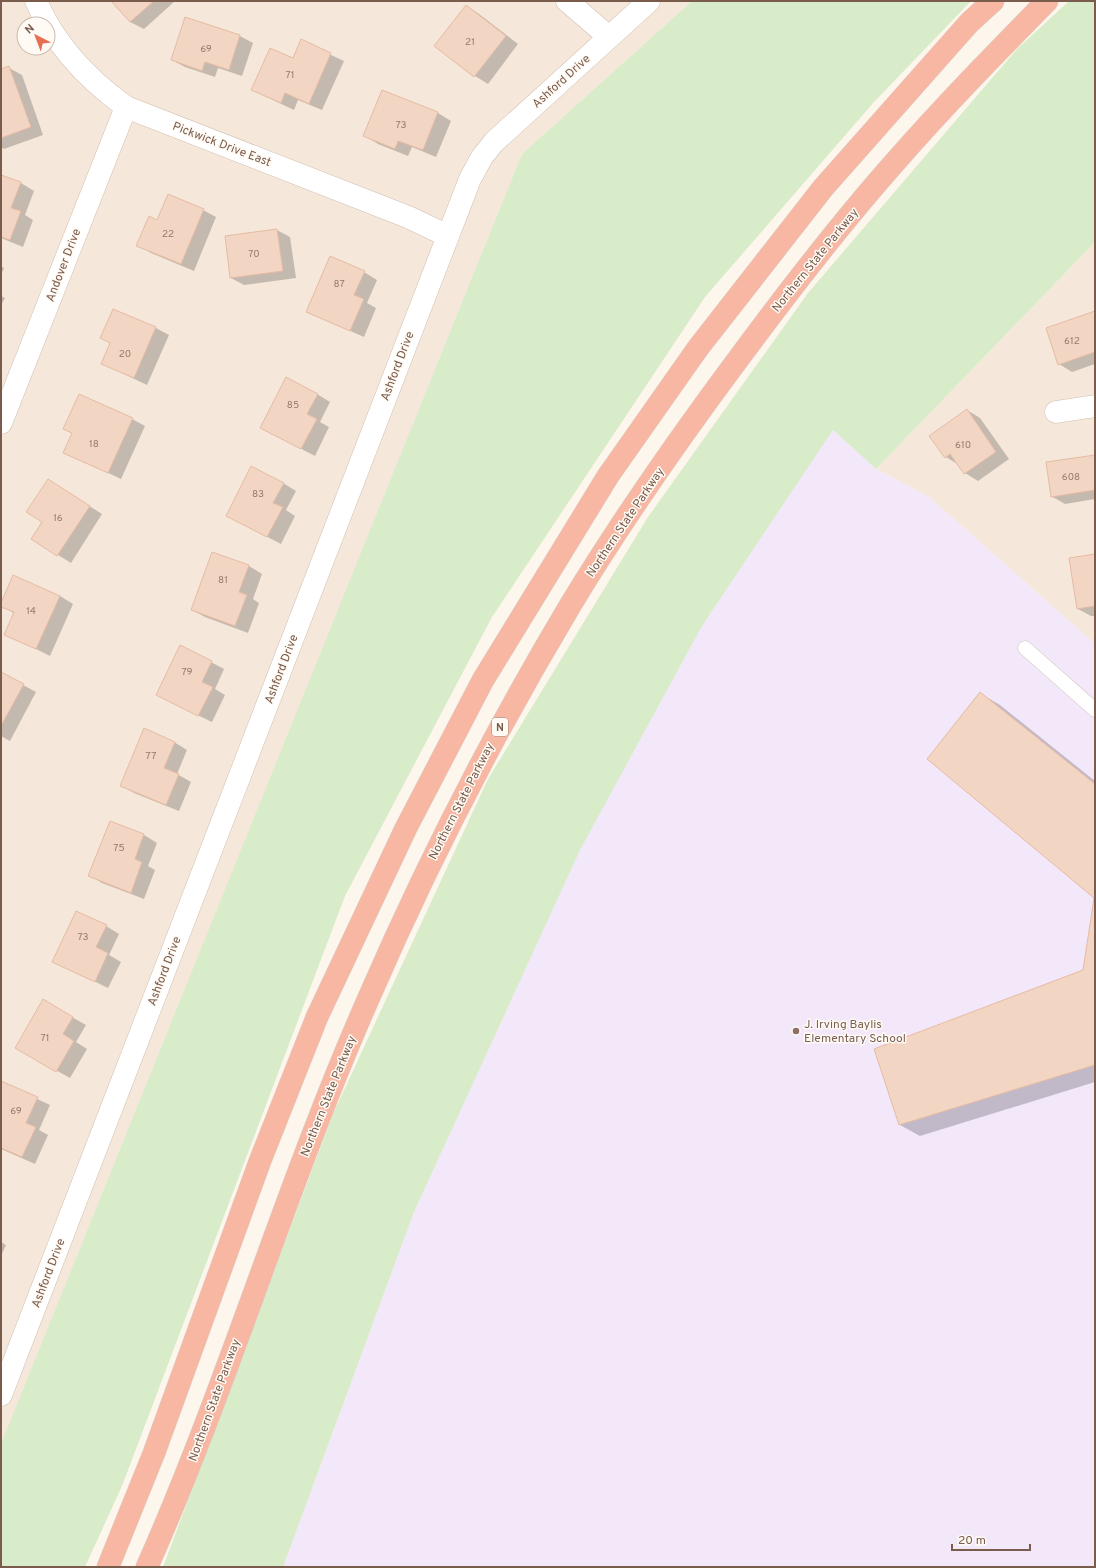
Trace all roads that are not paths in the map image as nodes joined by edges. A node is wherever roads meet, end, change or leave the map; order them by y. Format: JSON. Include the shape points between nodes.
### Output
{"nodes":[{"id":1,"x":36,"y":1,"type":"edge"},
{"id":2,"x":567,"y":1,"type":"edge"},
{"id":3,"x":649,"y":1,"type":"edge"},
{"id":4,"x":994,"y":1,"type":"edge"},
{"id":5,"x":1047,"y":1,"type":"edge"},
{"id":6,"x":609,"y":37,"type":"junction"},
{"id":7,"x":126,"y":107,"type":"junction"},
{"id":8,"x":448,"y":236,"type":"junction"},
{"id":9,"x":1095,"y":406,"type":"edge"},
{"id":10,"x":1056,"y":412,"type":"dead end"},
{"id":11,"x":1,"y":423,"type":"edge"},
{"id":12,"x":1025,"y":648,"type":"dead end"},
{"id":13,"x":1095,"y":710,"type":"edge"},
{"id":14,"x":7,"y":1362,"type":"edge"},
{"id":15,"x":1,"y":1395,"type":"edge"},
{"id":16,"x":108,"y":1567,"type":"edge"},
{"id":17,"x":147,"y":1567,"type":"edge"}],
"edges":[{"from":1,"to":7,"type":"street","name":"Pickwick Drive East","via":[[64,51],[101,89]]},
{"from":2,"to":6,"type":"street"},
{"from":3,"to":6,"type":"street","name":"Ashford Drive"},
{"from":4,"to":16,"type":"highway","via":[[969,23],[823,188],[698,348],[608,476],[484,680],[406,828],[317,1017],[260,1161],[154,1453]]},
{"from":5,"to":17,"type":"highway","name":"Northern State Parkway","number":"N","via":[[894,162],[790,289],[625,519],[572,603],[505,719],[430,861],[368,998],[308,1142],[180,1493]]},
{"from":6,"to":8,"type":"street","name":"Ashford Drive","via":[[487,149],[470,179]]},
{"from":7,"to":8,"type":"street","name":"Pickwick Drive East","via":[[408,217]]},
{"from":7,"to":11,"type":"street","name":"Andover Drive"},
{"from":8,"to":14,"type":"street","name":"Ashford Drive"},
{"from":9,"to":10,"type":"street"},
{"from":12,"to":13,"type":"lane"},
{"from":14,"to":15,"type":"street","name":"Ashford Drive"}]}
